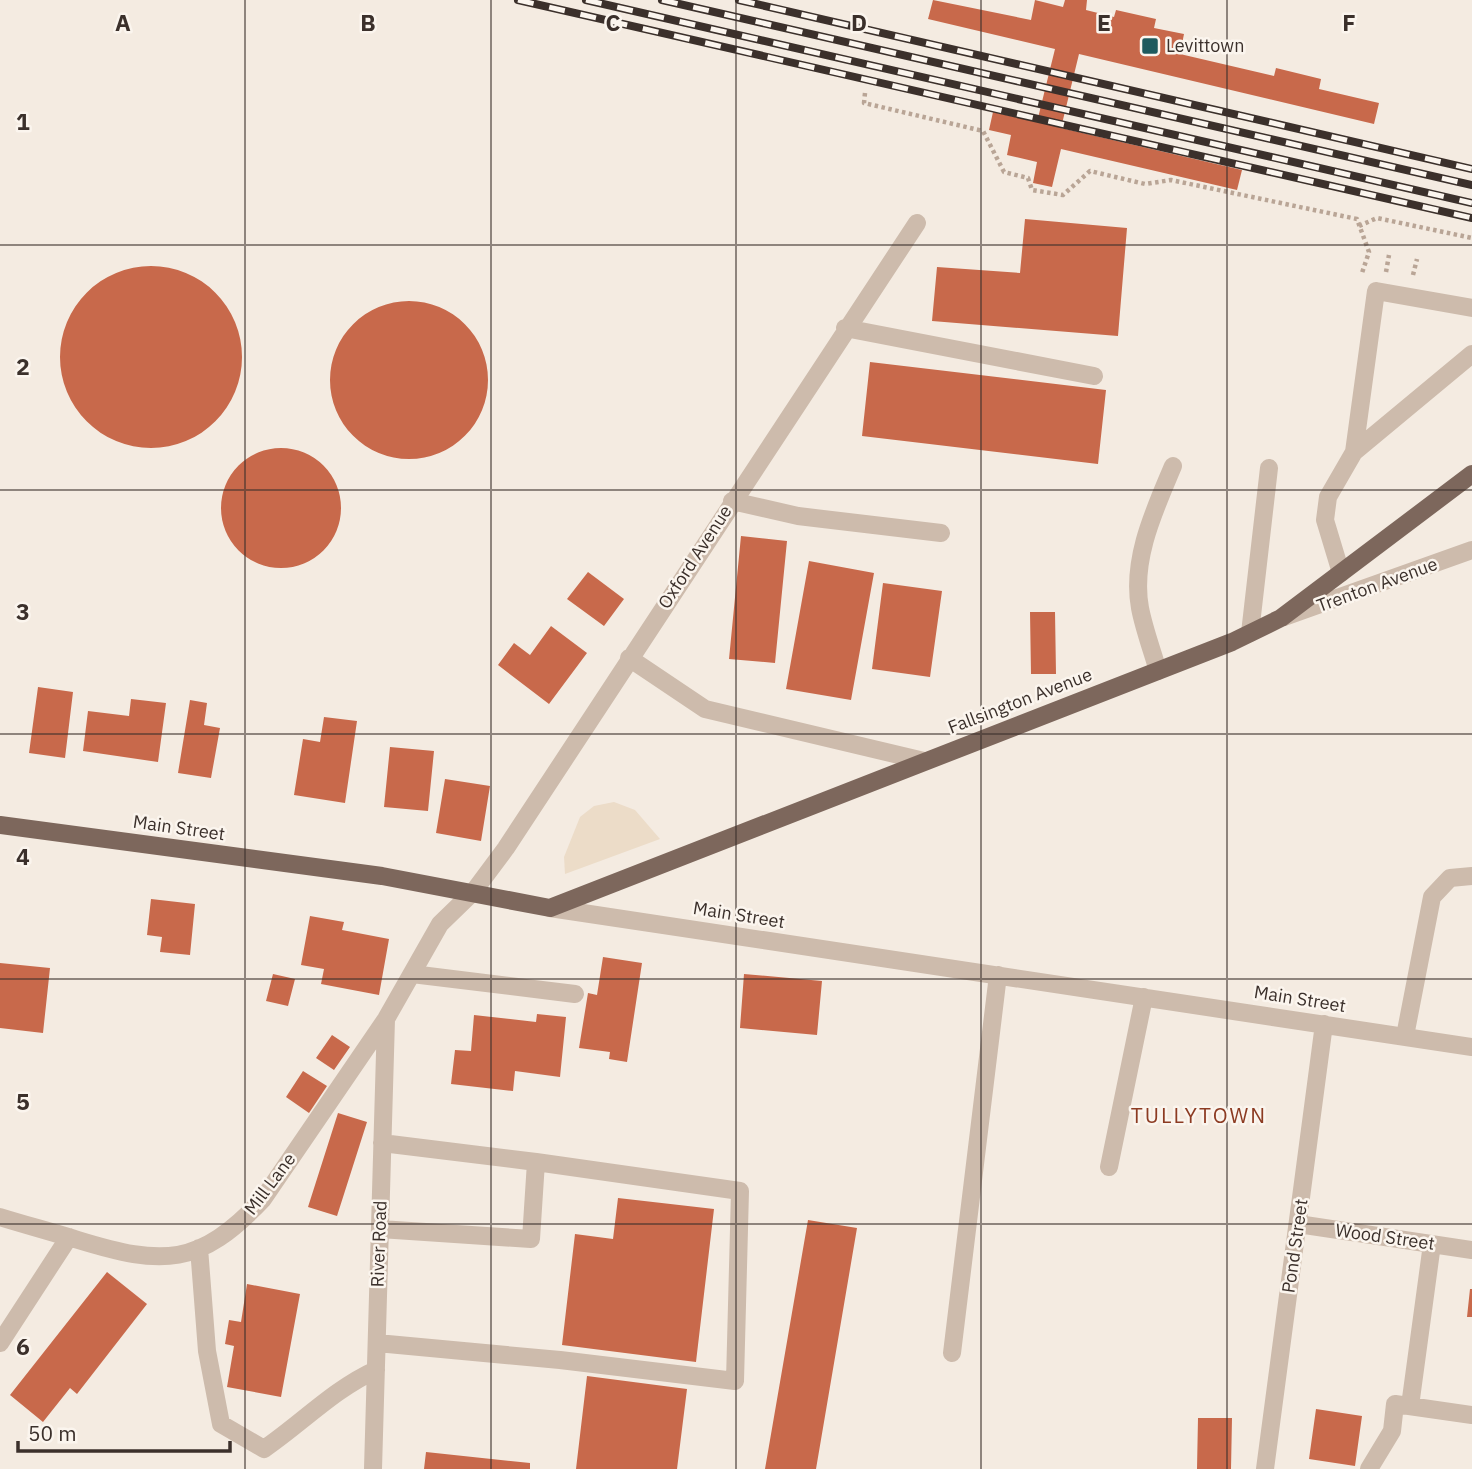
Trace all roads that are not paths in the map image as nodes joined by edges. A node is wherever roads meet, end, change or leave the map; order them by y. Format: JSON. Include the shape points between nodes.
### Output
{"nodes":[{"id":1,"x":916,"y":223,"type":"dead end"},
{"id":2,"x":1472,"y":308,"type":"edge"},
{"id":3,"x":845,"y":328,"type":"junction"},
{"id":4,"x":1472,"y":354,"type":"edge"},
{"id":5,"x":1094,"y":376,"type":"dead end"},
{"id":6,"x":1354,"y":452,"type":"junction"},
{"id":7,"x":1173,"y":466,"type":"dead end"},
{"id":8,"x":1269,"y":468,"type":"dead end"},
{"id":9,"x":1472,"y":474,"type":"edge"},
{"id":10,"x":732,"y":501,"type":"junction"},
{"id":11,"x":942,"y":533,"type":"dead end"},
{"id":12,"x":1472,"y":550,"type":"edge"},
{"id":13,"x":1341,"y":573,"type":"junction"},
{"id":14,"x":1280,"y":618,"type":"junction"},
{"id":15,"x":1250,"y":633,"type":"junction"},
{"id":16,"x":629,"y":658,"type":"junction"},
{"id":17,"x":1158,"y":671,"type":"junction"},
{"id":18,"x":924,"y":761,"type":"junction"},
{"id":19,"x":0,"y":825,"type":"edge"},
{"id":20,"x":1472,"y":876,"type":"edge"},
{"id":21,"x":474,"y":891,"type":"junction"},
{"id":22,"x":550,"y":908,"type":"junction"},
{"id":23,"x":412,"y":974,"type":"junction"},
{"id":24,"x":998,"y":975,"type":"junction"},
{"id":25,"x":575,"y":994,"type":"dead end"},
{"id":26,"x":1144,"y":997,"type":"junction"},
{"id":27,"x":386,"y":1019,"type":"junction"},
{"id":28,"x":1324,"y":1024,"type":"junction"},
{"id":29,"x":1405,"y":1036,"type":"junction"},
{"id":30,"x":1472,"y":1047,"type":"edge"},
{"id":31,"x":382,"y":1143,"type":"junction"},
{"id":32,"x":536,"y":1162,"type":"junction"},
{"id":33,"x":1109,"y":1167,"type":"dead end"},
{"id":34,"x":0,"y":1217,"type":"edge"},
{"id":35,"x":1298,"y":1224,"type":"junction"},
{"id":36,"x":380,"y":1229,"type":"junction"},
{"id":37,"x":69,"y":1237,"type":"junction"},
{"id":38,"x":1432,"y":1244,"type":"junction"},
{"id":39,"x":199,"y":1248,"type":"junction"},
{"id":40,"x":1472,"y":1250,"type":"edge"},
{"id":41,"x":0,"y":1343,"type":"edge"},
{"id":42,"x":377,"y":1343,"type":"junction"},
{"id":43,"x":952,"y":1353,"type":"dead end"},
{"id":44,"x":376,"y":1370,"type":"junction"},
{"id":45,"x":1410,"y":1406,"type":"junction"},
{"id":46,"x":1472,"y":1415,"type":"edge"},
{"id":47,"x":373,"y":1469,"type":"edge"},
{"id":48,"x":1265,"y":1469,"type":"edge"},
{"id":49,"x":1368,"y":1469,"type":"edge"}],
"edges":[{"from":1,"to":3,"type":"street","name":"Oxford Avenue"},
{"from":2,"to":6,"type":"street","via":[[1376,291]]},
{"from":3,"to":5,"type":"street"},
{"from":3,"to":10,"type":"street","name":"Oxford Avenue"},
{"from":4,"to":6,"type":"street"},
{"from":6,"to":13,"type":"street","via":[[1328,497],[1325,520]]},
{"from":7,"to":17,"type":"street","via":[[1153,515],[1138,580],[1139,605]]},
{"from":8,"to":15,"type":"street"},
{"from":9,"to":13,"type":"main road","name":"Fallsington Avenue"},
{"from":10,"to":11,"type":"street","via":[[798,516]]},
{"from":10,"to":16,"type":"street","name":"Oxford Avenue"},
{"from":12,"to":14,"type":"street","name":"Trenton Avenue"},
{"from":13,"to":14,"type":"main road","name":"Fallsington Avenue"},
{"from":14,"to":15,"type":"main road","name":"Fallsington Avenue"},
{"from":15,"to":17,"type":"main road","name":"Fallsington Avenue"},
{"from":16,"to":18,"type":"street","via":[[705,709]]},
{"from":16,"to":21,"type":"street","name":"Oxford Avenue"},
{"from":17,"to":18,"type":"main road","name":"Fallsington Avenue"},
{"from":18,"to":22,"type":"main road","name":"Fallsington Avenue"},
{"from":19,"to":21,"type":"main road","name":"Main Street"},
{"from":20,"to":29,"type":"street","via":[[1450,878],[1432,897]]},
{"from":21,"to":22,"type":"main road","name":"Main Street"},
{"from":21,"to":23,"type":"street","name":"Mill Lane","via":[[445,917]]},
{"from":22,"to":24,"type":"street","name":"Main Street"},
{"from":23,"to":25,"type":"street"},
{"from":23,"to":27,"type":"street","name":"Mill Lane"},
{"from":24,"to":26,"type":"street","name":"Main Street"},
{"from":24,"to":43,"type":"street"},
{"from":26,"to":28,"type":"street","name":"Main Street"},
{"from":26,"to":33,"type":"street"},
{"from":27,"to":31,"type":"street","name":"River Road"},
{"from":27,"to":39,"type":"street","name":"Mill Lane","via":[[263,1199],[242,1222]]},
{"from":28,"to":29,"type":"street","name":"Main Street"},
{"from":28,"to":35,"type":"street","name":"Pond Street"},
{"from":29,"to":30,"type":"street","name":"Main Street"},
{"from":31,"to":32,"type":"street"},
{"from":31,"to":36,"type":"street","name":"River Road"},
{"from":32,"to":36,"type":"street","via":[[531,1239]]},
{"from":32,"to":42,"type":"street","via":[[740,1191],[735,1381]]},
{"from":34,"to":37,"type":"street","name":"Mill Lane"},
{"from":35,"to":38,"type":"street","name":"Wood Street"},
{"from":35,"to":48,"type":"street","name":"Pond Street"},
{"from":36,"to":42,"type":"street","name":"River Road"},
{"from":37,"to":39,"type":"street","name":"Mill Lane","via":[[132,1256],[158,1258]]},
{"from":37,"to":41,"type":"street"},
{"from":38,"to":40,"type":"street","name":"Wood Street"},
{"from":38,"to":45,"type":"street"},
{"from":39,"to":44,"type":"street","via":[[207,1351],[221,1424],[264,1449],[348,1383]]},
{"from":42,"to":44,"type":"street","name":"River Road"},
{"from":44,"to":47,"type":"street","name":"River Road"},
{"from":45,"to":46,"type":"street"},
{"from":45,"to":49,"type":"street","via":[[1395,1404],[1392,1432]]}]}
